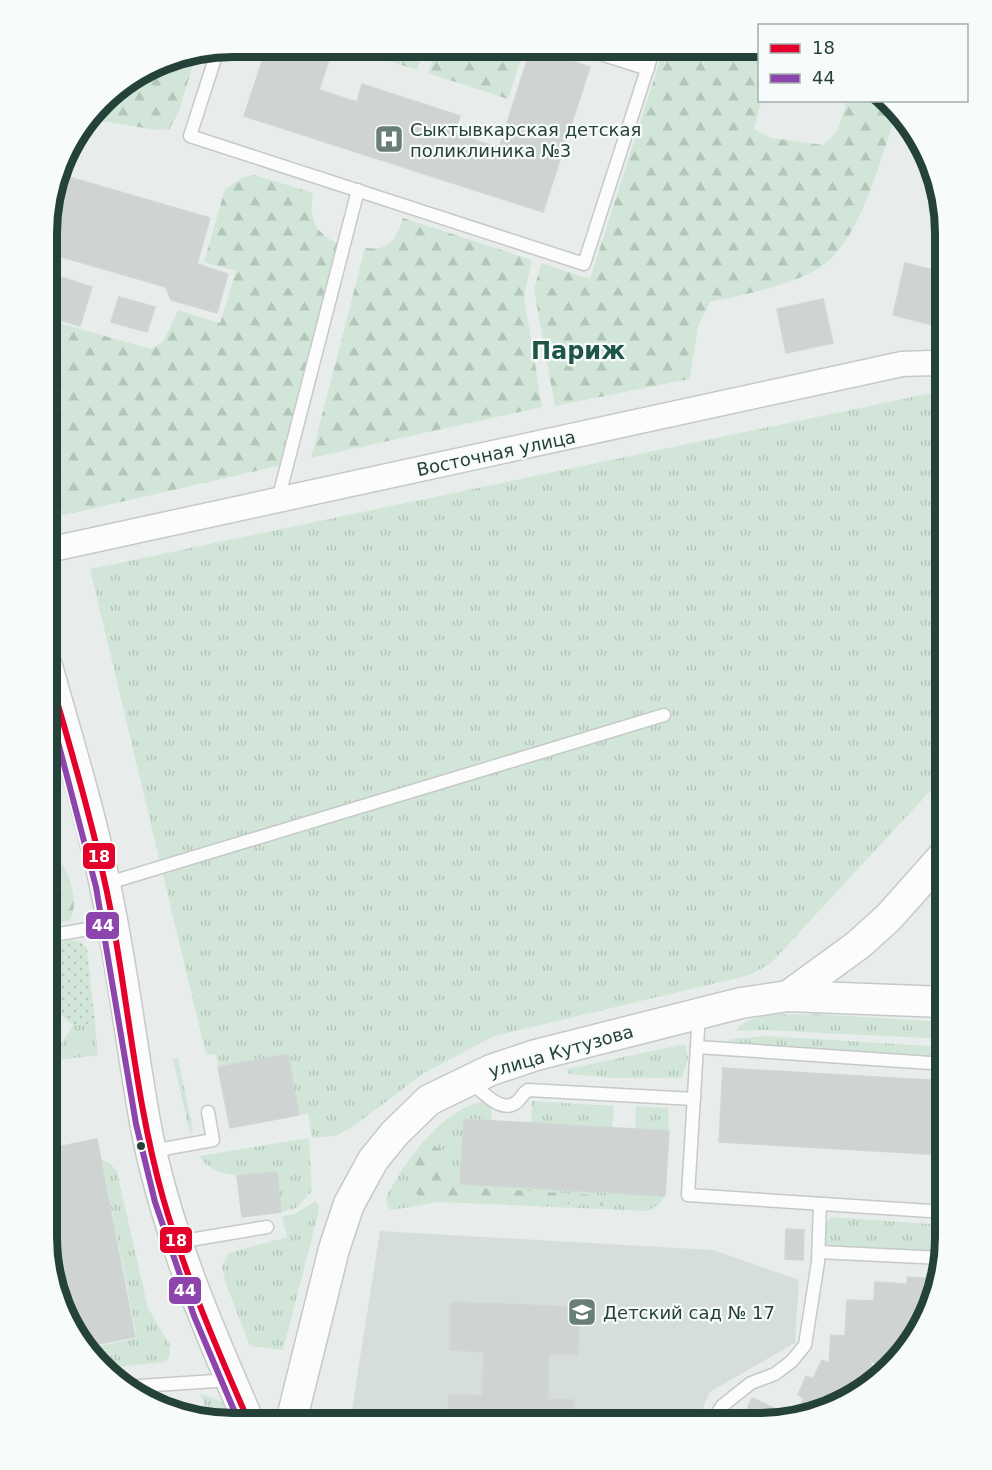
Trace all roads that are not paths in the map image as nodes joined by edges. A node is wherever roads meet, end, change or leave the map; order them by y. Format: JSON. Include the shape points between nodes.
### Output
{"nodes":[{"id":1,"x":610,"y":57,"type":"edge"},
{"id":2,"x":651,"y":57,"type":"edge"},
{"id":3,"x":215,"y":58,"type":"edge"},
{"id":4,"x":648,"y":69,"type":"junction"},
{"id":5,"x":358,"y":190,"type":"junction"},
{"id":6,"x":935,"y":364,"type":"edge"},
{"id":7,"x":278,"y":500,"type":"junction"},
{"id":8,"x":57,"y":548,"type":"edge"},
{"id":9,"x":664,"y":715,"type":"dead end"},
{"id":10,"x":57,"y":727,"type":"edge"},
{"id":11,"x":935,"y":865,"type":"edge"},
{"id":12,"x":105,"y":884,"type":"junction"},
{"id":13,"x":112,"y":925,"type":"junction"},
{"id":14,"x":57,"y":934,"type":"edge"},
{"id":15,"x":788,"y":996,"type":"junction"},
{"id":16,"x":935,"y":1002,"type":"edge"},
{"id":17,"x":699,"y":1012,"type":"junction"},
{"id":18,"x":697,"y":1047,"type":"junction"},
{"id":19,"x":935,"y":1063,"type":"edge"},
{"id":20,"x":469,"y":1080,"type":"junction"},
{"id":21,"x":694,"y":1099,"type":"junction"},
{"id":22,"x":208,"y":1112,"type":"dead end"},
{"id":23,"x":152,"y":1151,"type":"junction"},
{"id":24,"x":820,"y":1204,"type":"junction"},
{"id":25,"x":935,"y":1211,"type":"edge"},
{"id":26,"x":267,"y":1227,"type":"dead end"},
{"id":27,"x":178,"y":1242,"type":"junction"},
{"id":28,"x":819,"y":1252,"type":"junction"},
{"id":29,"x":934,"y":1258,"type":"edge"},
{"id":30,"x":230,"y":1380,"type":"junction"},
{"id":31,"x":140,"y":1386,"type":"edge"},
{"id":32,"x":245,"y":1413,"type":"edge"},
{"id":33,"x":293,"y":1413,"type":"edge"},
{"id":34,"x":717,"y":1413,"type":"edge"}],
"edges":[{"from":1,"to":4,"type":"lane"},
{"from":2,"to":4,"type":"lane"},
{"from":3,"to":5,"type":"lane","via":[[190,136]]},
{"from":4,"to":5,"type":"lane","via":[[584,264]]},
{"from":5,"to":7,"type":"lane"},
{"from":6,"to":7,"type":"street","name":"Восточная улица","via":[[902,364]]},
{"from":7,"to":8,"type":"street","name":"Восточная улица"},
{"from":9,"to":12,"type":"lane"},
{"from":10,"to":12,"type":"street"},
{"from":11,"to":15,"type":"street","via":[[858,945]]},
{"from":12,"to":13,"type":"street"},
{"from":13,"to":14,"type":"lane"},
{"from":13,"to":23,"type":"street"},
{"from":15,"to":16,"type":"street","name":"улица Кутузова"},
{"from":15,"to":17,"type":"street","name":"улица Кутузова"},
{"from":17,"to":18,"type":"lane"},
{"from":17,"to":20,"type":"street","name":"улица Кутузова","via":[[536,1054]]},
{"from":18,"to":19,"type":"lane"},
{"from":18,"to":21,"type":"lane"},
{"from":20,"to":21,"type":"lane","via":[[506,1106],[520,1100],[528,1090]]},
{"from":20,"to":33,"type":"street","name":"улица Кутузова","via":[[429,1101],[395,1133],[373,1160],[349,1204]]},
{"from":21,"to":24,"type":"lane","via":[[688,1195]]},
{"from":22,"to":23,"type":"lane","via":[[213,1140]]},
{"from":23,"to":27,"type":"street"},
{"from":24,"to":25,"type":"lane"},
{"from":24,"to":28,"type":"lane"},
{"from":26,"to":27,"type":"lane"},
{"from":27,"to":30,"type":"street"},
{"from":28,"to":29,"type":"lane"},
{"from":28,"to":34,"type":"lane","via":[[805,1345],[775,1374],[751,1383]]},
{"from":30,"to":31,"type":"lane"},
{"from":30,"to":32,"type":"street"}]}
